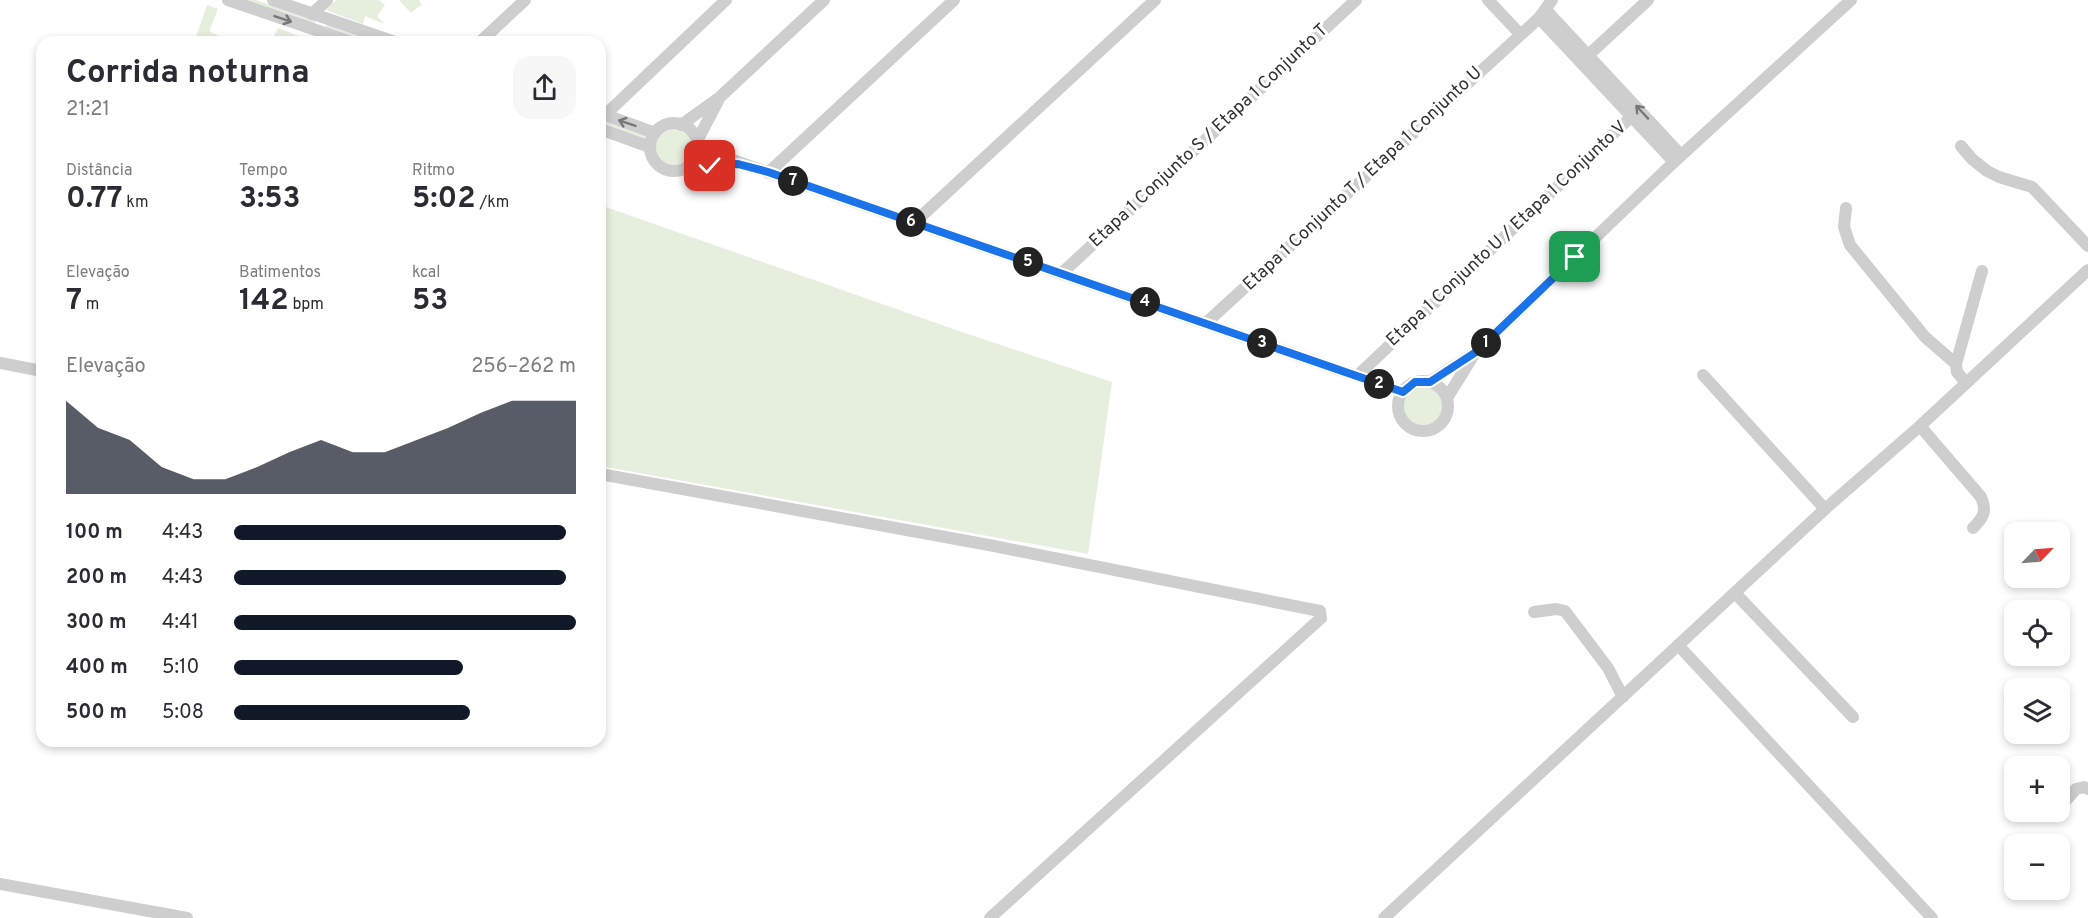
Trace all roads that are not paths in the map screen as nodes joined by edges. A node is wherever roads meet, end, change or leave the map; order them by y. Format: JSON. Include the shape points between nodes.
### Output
{"nodes":[{"id":1,"x":228,"y":0,"type":"edge"},
{"id":2,"x":273,"y":0,"type":"edge"},
{"id":3,"x":327,"y":0,"type":"edge"},
{"id":4,"x":525,"y":0,"type":"edge"},
{"id":5,"x":726,"y":0,"type":"edge"},
{"id":6,"x":824,"y":0,"type":"edge"},
{"id":7,"x":954,"y":0,"type":"edge"},
{"id":8,"x":1155,"y":0,"type":"edge"},
{"id":9,"x":1356,"y":0,"type":"edge"},
{"id":10,"x":1488,"y":0,"type":"edge"},
{"id":11,"x":1648,"y":0,"type":"edge"},
{"id":12,"x":1851,"y":0,"type":"edge"},
{"id":13,"x":1546,"y":9,"type":"edge"},
{"id":14,"x":318,"y":16,"type":"junction"},
{"id":15,"x":319,"y":31,"type":"junction"},
{"id":16,"x":1520,"y":34,"type":"junction"},
{"id":17,"x":334,"y":36,"type":"edge"},
{"id":18,"x":377,"y":36,"type":"edge"},
{"id":19,"x":486,"y":36,"type":"edge"},
{"id":20,"x":1585,"y":59,"type":"junction"},
{"id":21,"x":720,"y":97,"type":"junction"},
{"id":22,"x":606,"y":110,"type":"edge"},
{"id":23,"x":606,"y":115,"type":"edge"},
{"id":24,"x":1630,"y":117,"type":"junction"},
{"id":25,"x":681,"y":125,"type":"junction"},
{"id":26,"x":606,"y":131,"type":"edge"},
{"id":27,"x":655,"y":133,"type":"junction"},
{"id":28,"x":697,"y":145,"type":"junction"},
{"id":29,"x":1961,"y":146,"type":"dead end"},
{"id":30,"x":650,"y":147,"type":"junction"},
{"id":31,"x":1678,"y":159,"type":"junction"},
{"id":32,"x":738,"y":164,"type":"junction"},
{"id":33,"x":689,"y":166,"type":"junction"},
{"id":34,"x":768,"y":172,"type":"junction"},
{"id":35,"x":1845,"y":208,"type":"dead end"},
{"id":36,"x":914,"y":223,"type":"junction"},
{"id":37,"x":2088,"y":246,"type":"edge"},
{"id":38,"x":2088,"y":270,"type":"edge"},
{"id":39,"x":1982,"y":271,"type":"dead end"},
{"id":40,"x":1062,"y":273,"type":"junction"},
{"id":41,"x":1206,"y":323,"type":"junction"},
{"id":42,"x":1476,"y":352,"type":"junction"},
{"id":43,"x":0,"y":363,"type":"edge"},
{"id":44,"x":1956,"y":364,"type":"junction"},
{"id":45,"x":36,"y":370,"type":"edge"},
{"id":46,"x":1703,"y":375,"type":"dead end"},
{"id":47,"x":1357,"y":376,"type":"junction"},
{"id":48,"x":1430,"y":382,"type":"junction"},
{"id":49,"x":1966,"y":382,"type":"junction"},
{"id":50,"x":1403,"y":392,"type":"junction"},
{"id":51,"x":1447,"y":398,"type":"junction"},
{"id":52,"x":1920,"y":426,"type":"junction"},
{"id":53,"x":606,"y":475,"type":"edge"},
{"id":54,"x":1825,"y":509,"type":"junction"},
{"id":55,"x":1973,"y":528,"type":"dead end"},
{"id":56,"x":1735,"y":593,"type":"junction"},
{"id":57,"x":1534,"y":612,"type":"dead end"},
{"id":58,"x":1678,"y":645,"type":"junction"},
{"id":59,"x":1623,"y":697,"type":"junction"},
{"id":60,"x":1853,"y":717,"type":"dead end"},
{"id":61,"x":2088,"y":789,"type":"edge"},
{"id":62,"x":2070,"y":796,"type":"edge"},
{"id":63,"x":0,"y":884,"type":"edge"},
{"id":64,"x":187,"y":918,"type":"edge"},
{"id":65,"x":990,"y":918,"type":"edge"},
{"id":66,"x":1384,"y":918,"type":"edge"},
{"id":67,"x":1932,"y":918,"type":"edge"}],
"edges":[{"from":1,"to":15,"type":"street","one_way":true},
{"from":2,"to":14,"type":"street"},
{"from":3,"to":14,"type":"street"},
{"from":4,"to":19,"type":"street"},
{"from":5,"to":22,"type":"street"},
{"from":6,"to":21,"type":"street"},
{"from":7,"to":34,"type":"street"},
{"from":8,"to":36,"type":"street"},
{"from":9,"to":40,"type":"street","name":"Etapa 1 Conjunto S / Etapa 1 Conjunto T"},
{"from":10,"to":16,"type":"street"},
{"from":11,"to":20,"type":"street"},
{"from":12,"to":31,"type":"street"},
{"from":13,"to":16,"type":"street","name":"Etapa 1 Conjunto T / Etapa 1 Conjunto U"},
{"from":13,"to":20,"type":"street"},
{"from":14,"to":15,"type":"street"},
{"from":14,"to":18,"type":"street"},
{"from":15,"to":17,"type":"street"},
{"from":16,"to":41,"type":"street","name":"Etapa 1 Conjunto T / Etapa 1 Conjunto U"},
{"from":20,"to":24,"type":"street"},
{"from":31,"to":20,"type":"street","one_way":true},
{"from":21,"to":25,"type":"street"},
{"from":21,"to":28,"type":"street"},
{"from":27,"to":23,"type":"street","one_way":true},
{"from":24,"to":31,"type":"street"},
{"from":24,"to":47,"type":"street","name":"Etapa 1 Conjunto U / Etapa 1 Conjunto V"},
{"from":25,"to":27,"type":"street","via":[[667,124]]},
{"from":25,"to":28,"type":"street","via":[[693,134]]},
{"from":26,"to":30,"type":"street"},
{"from":27,"to":30,"type":"street"},
{"from":28,"to":32,"type":"street"},
{"from":28,"to":33,"type":"street"},
{"from":29,"to":37,"type":"street","via":[[1988,171],[2032,187]]},
{"from":30,"to":33,"type":"street","via":[[654,162],[667,170]]},
{"from":31,"to":42,"type":"street"},
{"from":32,"to":33,"type":"street"},
{"from":32,"to":34,"type":"street"},
{"from":34,"to":36,"type":"street"},
{"from":35,"to":44,"type":"street","via":[[1844,227],[1851,245],[1925,337]]},
{"from":36,"to":40,"type":"street"},
{"from":38,"to":49,"type":"street"},
{"from":39,"to":44,"type":"street"},
{"from":40,"to":41,"type":"street"},
{"from":41,"to":47,"type":"street"},
{"from":42,"to":48,"type":"street"},
{"from":42,"to":51,"type":"street"},
{"from":43,"to":45,"type":"street"},
{"from":44,"to":49,"type":"street","via":[[1957,372]]},
{"from":46,"to":54,"type":"street"},
{"from":47,"to":50,"type":"street"},
{"from":48,"to":50,"type":"street","via":[[1415,382]]},
{"from":48,"to":51,"type":"street"},
{"from":49,"to":52,"type":"street"},
{"from":50,"to":51,"type":"street","via":[[1400,414],[1416,430],[1438,426],[1447,413]]},
{"from":52,"to":54,"type":"street"},
{"from":52,"to":55,"type":"street","via":[[1981,496],[1985,512]]},
{"from":53,"to":65,"type":"street","via":[[1320,611],[1321,618]]},
{"from":54,"to":56,"type":"street"},
{"from":56,"to":58,"type":"street"},
{"from":56,"to":60,"type":"street"},
{"from":57,"to":59,"type":"street","via":[[1564,611],[1608,668]]},
{"from":58,"to":59,"type":"street"},
{"from":58,"to":67,"type":"street"},
{"from":59,"to":66,"type":"street"},
{"from":61,"to":62,"type":"street","via":[[2076,789]]},
{"from":63,"to":64,"type":"street"}]}
